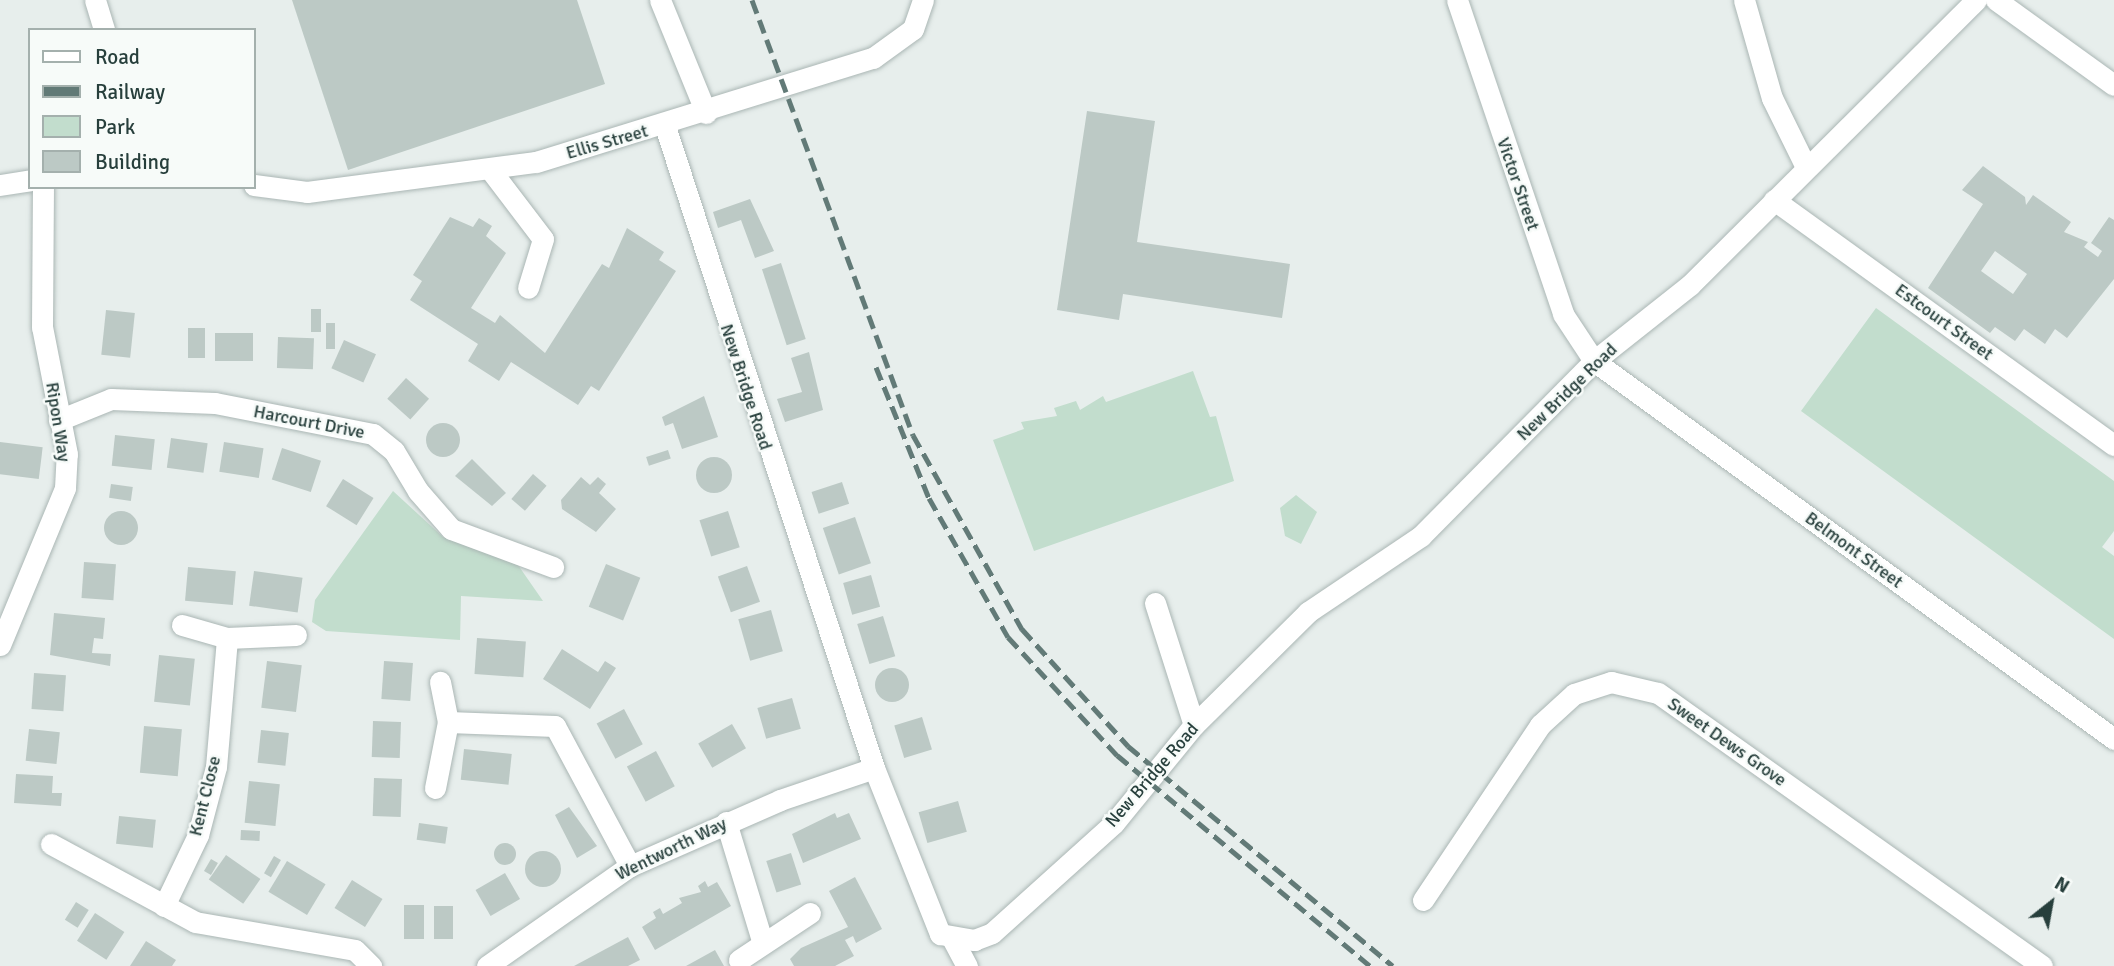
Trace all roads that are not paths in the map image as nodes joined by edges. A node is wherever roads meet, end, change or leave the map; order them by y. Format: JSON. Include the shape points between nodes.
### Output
{"nodes":[{"id":1,"x":96,"y":0,"type":"edge"},
{"id":2,"x":660,"y":0,"type":"edge"},
{"id":3,"x":923,"y":0,"type":"edge"},
{"id":4,"x":1457,"y":0,"type":"edge"},
{"id":5,"x":1744,"y":0,"type":"edge"},
{"id":6,"x":1976,"y":0,"type":"edge"},
{"id":7,"x":1996,"y":0,"type":"edge"},
{"id":8,"x":103,"y":28,"type":"edge"},
{"id":9,"x":2114,"y":85,"type":"edge"},
{"id":10,"x":706,"y":113,"type":"junction"},
{"id":11,"x":665,"y":126,"type":"junction"},
{"id":12,"x":1805,"y":165,"type":"junction"},
{"id":13,"x":492,"y":172,"type":"junction"},
{"id":14,"x":28,"y":180,"type":"edge"},
{"id":15,"x":0,"y":185,"type":"edge"},
{"id":16,"x":256,"y":185,"type":"edge"},
{"id":17,"x":43,"y":189,"type":"edge"},
{"id":18,"x":1774,"y":200,"type":"junction"},
{"id":19,"x":528,"y":288,"type":"dead end"},
{"id":20,"x":1594,"y":361,"type":"junction"},
{"id":21,"x":59,"y":420,"type":"junction"},
{"id":22,"x":2114,"y":445,"type":"edge"},
{"id":23,"x":553,"y":567,"type":"dead end"},
{"id":24,"x":1155,"y":603,"type":"dead end"},
{"id":25,"x":182,"y":625,"type":"dead end"},
{"id":26,"x":296,"y":635,"type":"dead end"},
{"id":27,"x":227,"y":638,"type":"junction"},
{"id":28,"x":1,"y":641,"type":"edge"},
{"id":29,"x":440,"y":682,"type":"dead end"},
{"id":30,"x":448,"y":722,"type":"junction"},
{"id":31,"x":1194,"y":725,"type":"junction"},
{"id":32,"x":2114,"y":739,"type":"edge"},
{"id":33,"x":874,"y":768,"type":"junction"},
{"id":34,"x":435,"y":788,"type":"dead end"},
{"id":35,"x":726,"y":822,"type":"junction"},
{"id":36,"x":51,"y":844,"type":"dead end"},
{"id":37,"x":630,"y":866,"type":"junction"},
{"id":38,"x":1423,"y":900,"type":"dead end"},
{"id":39,"x":164,"y":906,"type":"junction"},
{"id":40,"x":810,"y":914,"type":"dead end"},
{"id":41,"x":953,"y":940,"type":"junction"},
{"id":42,"x":763,"y":944,"type":"junction"},
{"id":43,"x":517,"y":958,"type":"edge"},
{"id":44,"x":738,"y":960,"type":"dead end"},
{"id":45,"x":371,"y":966,"type":"edge"},
{"id":46,"x":487,"y":966,"type":"edge"},
{"id":47,"x":967,"y":966,"type":"edge"},
{"id":48,"x":2042,"y":966,"type":"edge"}],
"edges":[{"from":1,"to":8,"type":"street"},
{"from":2,"to":10,"type":"street"},
{"from":3,"to":10,"type":"street","name":"Ellis Street","via":[[913,29],[873,58]]},
{"from":4,"to":20,"type":"street","name":"Victor Street","via":[[1563,314]]},
{"from":5,"to":12,"type":"street","via":[[1772,98]]},
{"from":6,"to":12,"type":"street","name":"New Bridge Road"},
{"from":7,"to":9,"type":"street"},
{"from":10,"to":11,"type":"street","name":"Ellis Street"},
{"from":11,"to":13,"type":"street","name":"Ellis Street"},
{"from":11,"to":33,"type":"street","name":"New Bridge Road"},
{"from":12,"to":18,"type":"street","name":"New Bridge Road"},
{"from":13,"to":16,"type":"street","name":"Ellis Street","via":[[307,192]]},
{"from":13,"to":19,"type":"street","via":[[543,239]]},
{"from":14,"to":15,"type":"street"},
{"from":17,"to":21,"type":"street","name":"Ripon Way","via":[[42,327]]},
{"from":18,"to":20,"type":"street","name":"New Bridge Road","via":[[1690,285]]},
{"from":18,"to":22,"type":"street","name":"Estcourt Street"},
{"from":20,"to":31,"type":"street","name":"New Bridge Road","via":[[1442,516],[1308,612]]},
{"from":20,"to":32,"type":"street","name":"Belmont Street"},
{"from":21,"to":23,"type":"street","name":"Harcourt Drive","via":[[111,399],[215,403],[373,434],[394,451],[418,491],[452,529]]},
{"from":21,"to":28,"type":"street","name":"Ripon Way","via":[[67,454],[65,488]]},
{"from":24,"to":31,"type":"street"},
{"from":25,"to":27,"type":"street"},
{"from":26,"to":27,"type":"street"},
{"from":27,"to":39,"type":"street","name":"Kent Close","via":[[216,766],[198,835]]},
{"from":29,"to":30,"type":"street"},
{"from":30,"to":34,"type":"street"},
{"from":30,"to":37,"type":"street","via":[[555,726]]},
{"from":31,"to":41,"type":"street","name":"New Bridge Road","via":[[1114,823],[992,933]]},
{"from":33,"to":35,"type":"street","name":"Wentworth Way"},
{"from":33,"to":41,"type":"street","name":"New Bridge Road","via":[[927,909],[940,934]]},
{"from":35,"to":37,"type":"street","name":"Wentworth Way"},
{"from":35,"to":42,"type":"street"},
{"from":36,"to":39,"type":"street"},
{"from":37,"to":43,"type":"street","name":"Wentworth Way"},
{"from":38,"to":48,"type":"street","name":"Sweet Dews Grove","via":[[1541,725],[1574,694],[1611,682],[1657,694]]},
{"from":39,"to":45,"type":"street","via":[[195,922],[355,950]]},
{"from":40,"to":42,"type":"street"},
{"from":41,"to":47,"type":"street"},
{"from":42,"to":44,"type":"street"},
{"from":43,"to":46,"type":"street","name":"Wentworth Way"}]}
